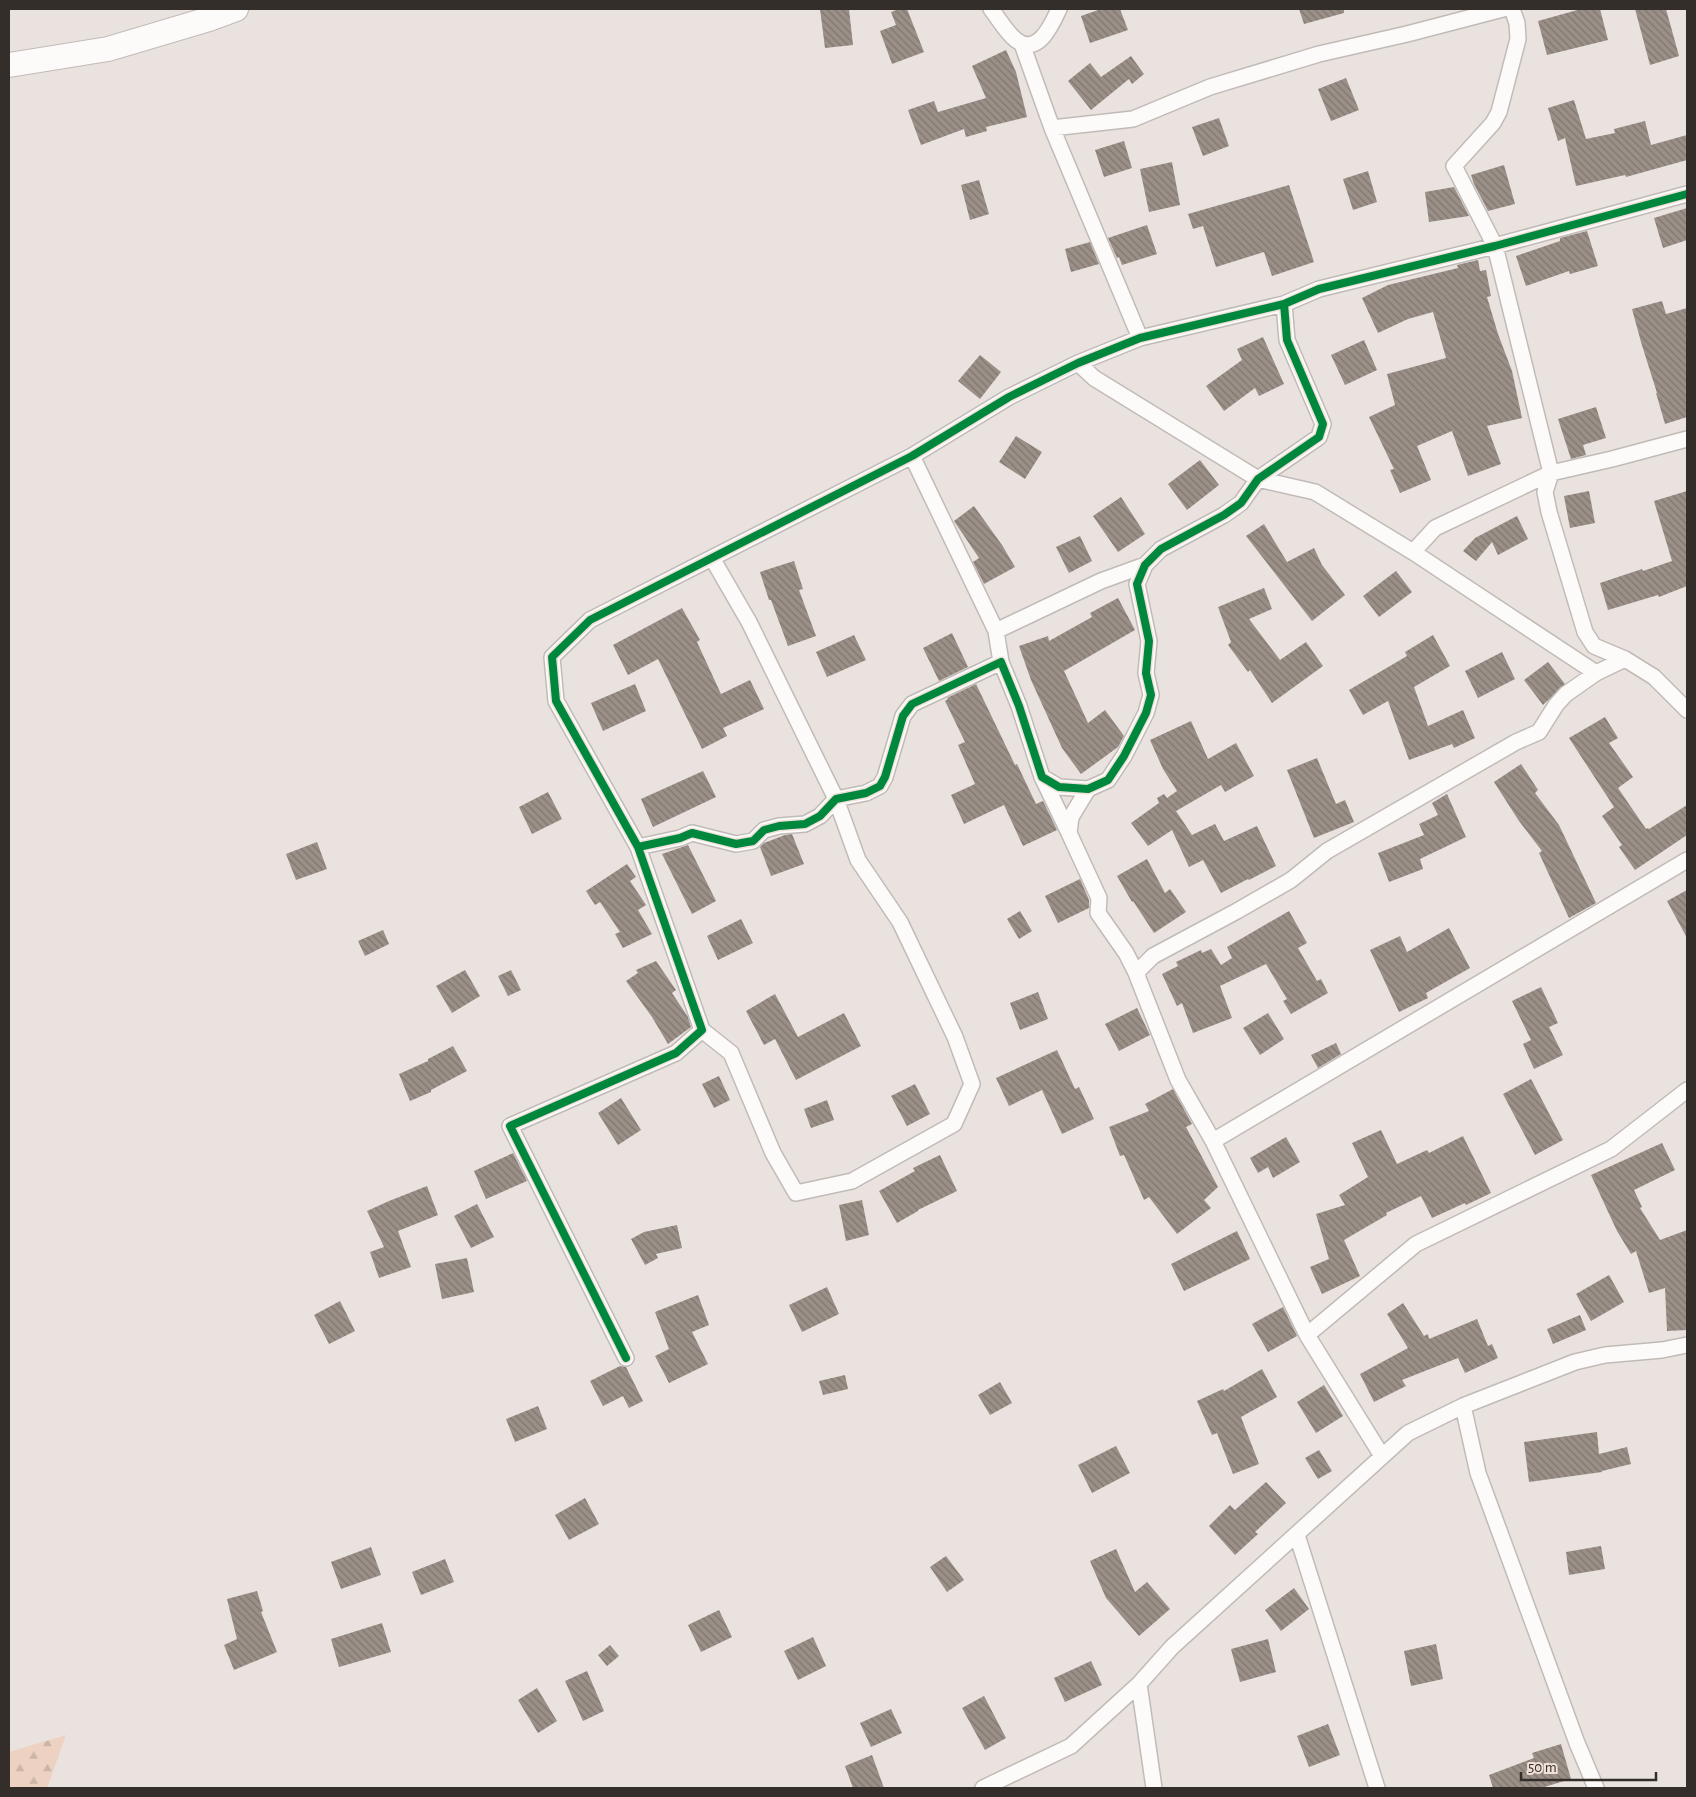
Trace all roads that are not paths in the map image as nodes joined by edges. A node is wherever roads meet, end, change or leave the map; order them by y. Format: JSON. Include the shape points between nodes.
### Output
{"nodes":[{"id":1,"x":236,"y":9,"type":"edge"},
{"id":2,"x":991,"y":9,"type":"edge"},
{"id":3,"x":1059,"y":9,"type":"edge"},
{"id":4,"x":1503,"y":9,"type":"edge"},
{"id":5,"x":1512,"y":9,"type":"edge"},
{"id":6,"x":1022,"y":44,"type":"junction"},
{"id":7,"x":9,"y":65,"type":"edge"},
{"id":8,"x":1052,"y":128,"type":"junction"},
{"id":9,"x":1687,"y":194,"type":"edge"},
{"id":10,"x":1495,"y":246,"type":"junction"},
{"id":11,"x":1284,"y":304,"type":"junction"},
{"id":12,"x":1140,"y":338,"type":"junction"},
{"id":13,"x":1078,"y":363,"type":"junction"},
{"id":14,"x":1687,"y":439,"type":"edge"},
{"id":15,"x":912,"y":456,"type":"junction"},
{"id":16,"x":1551,"y":473,"type":"junction"},
{"id":17,"x":1258,"y":479,"type":"junction"},
{"id":18,"x":1413,"y":552,"type":"junction"},
{"id":19,"x":712,"y":558,"type":"junction"},
{"id":20,"x":1145,"y":565,"type":"junction"},
{"id":21,"x":996,"y":631,"type":"junction"},
{"id":22,"x":1594,"y":646,"type":"junction"},
{"id":23,"x":1625,"y":659,"type":"junction"},
{"id":24,"x":1001,"y":662,"type":"junction"},
{"id":25,"x":1596,"y":673,"type":"junction"},
{"id":26,"x":1685,"y":705,"type":"edge"},
{"id":27,"x":1042,"y":777,"type":"junction"},
{"id":28,"x":1088,"y":789,"type":"junction"},
{"id":29,"x":836,"y":799,"type":"junction"},
{"id":30,"x":1069,"y":833,"type":"junction"},
{"id":31,"x":638,"y":846,"type":"junction"},
{"id":32,"x":1687,"y":860,"type":"edge"},
{"id":33,"x":1136,"y":974,"type":"junction"},
{"id":34,"x":702,"y":1030,"type":"junction"},
{"id":35,"x":1687,"y":1090,"type":"edge"},
{"id":36,"x":1213,"y":1141,"type":"junction"},
{"id":37,"x":1308,"y":1335,"type":"junction"},
{"id":38,"x":1687,"y":1345,"type":"edge"},
{"id":39,"x":626,"y":1358,"type":"dead end"},
{"id":40,"x":1463,"y":1406,"type":"junction"},
{"id":41,"x":1382,"y":1456,"type":"junction"},
{"id":42,"x":1297,"y":1535,"type":"junction"},
{"id":43,"x":1139,"y":1684,"type":"junction"},
{"id":44,"x":983,"y":1788,"type":"edge"},
{"id":45,"x":1154,"y":1788,"type":"edge"},
{"id":46,"x":1378,"y":1788,"type":"edge"},
{"id":47,"x":1596,"y":1788,"type":"edge"}],
"edges":[{"from":1,"to":7,"type":"main road","via":[[108,49]]},
{"from":2,"to":6,"type":"street","via":[[1014,39]]},
{"from":3,"to":6,"type":"street","via":[[1049,32],[1035,44]]},
{"from":4,"to":8,"type":"street","via":[[1318,54],[1210,87],[1133,119]]},
{"from":5,"to":10,"type":"street","via":[[1518,39],[1499,112],[1454,166]]},
{"from":6,"to":8,"type":"street"},
{"from":8,"to":12,"type":"street"},
{"from":9,"to":10,"type":"street"},
{"from":10,"to":11,"type":"street","via":[[1318,289]]},
{"from":10,"to":16,"type":"street"},
{"from":11,"to":12,"type":"street"},
{"from":11,"to":17,"type":"street","via":[[1287,340],[1323,424],[1318,437]]},
{"from":12,"to":13,"type":"street"},
{"from":13,"to":15,"type":"street","via":[[1009,397]]},
{"from":13,"to":17,"type":"street","via":[[1094,378]]},
{"from":14,"to":16,"type":"street"},
{"from":15,"to":19,"type":"street"},
{"from":15,"to":21,"type":"street"},
{"from":16,"to":18,"type":"street","via":[[1435,528]]},
{"from":16,"to":22,"type":"street","via":[[1545,492],[1549,512],[1585,632]]},
{"from":17,"to":18,"type":"street","via":[[1316,492]]},
{"from":17,"to":20,"type":"street","via":[[1241,503],[1160,549]]},
{"from":18,"to":25,"type":"street"},
{"from":19,"to":29,"type":"street","via":[[749,622]]},
{"from":19,"to":31,"type":"street","via":[[590,620],[552,657],[556,700]]},
{"from":20,"to":21,"type":"street","via":[[1101,581]]},
{"from":20,"to":28,"type":"street","via":[[1137,584],[1149,641],[1146,673],[1151,695],[1146,713],[1108,780]]},
{"from":21,"to":24,"type":"street"},
{"from":22,"to":23,"type":"street"},
{"from":22,"to":25,"type":"street"},
{"from":23,"to":25,"type":"street"},
{"from":23,"to":26,"type":"street","via":[[1654,677]]},
{"from":24,"to":27,"type":"street"},
{"from":24,"to":29,"type":"street","via":[[912,704],[903,716],[880,786],[866,793]]},
{"from":25,"to":33,"type":"street","via":[[1566,694],[1539,732],[1516,742],[1328,851],[1291,880],[1153,956]]},
{"from":27,"to":28,"type":"street","via":[[1059,787]]},
{"from":27,"to":30,"type":"street"},
{"from":28,"to":30,"type":"street","via":[[1071,817]]},
{"from":29,"to":31,"type":"street","via":[[820,816],[805,824],[764,830],[753,841],[736,844],[692,833]]},
{"from":29,"to":34,"type":"street","via":[[858,860],[900,922],[955,1037],[972,1084],[954,1124],[852,1181],[796,1193],[773,1152],[731,1053]]},
{"from":30,"to":33,"type":"street","via":[[1099,898],[1098,913],[1126,953]]},
{"from":31,"to":34,"type":"street"},
{"from":32,"to":36,"type":"street"},
{"from":33,"to":36,"type":"street","via":[[1178,1080]]},
{"from":34,"to":39,"type":"street","via":[[676,1053],[510,1126]]},
{"from":35,"to":37,"type":"street","via":[[1611,1149],[1416,1244]]},
{"from":36,"to":37,"type":"street"},
{"from":37,"to":41,"type":"street"},
{"from":38,"to":40,"type":"street","via":[[1575,1362]]},
{"from":40,"to":41,"type":"street","via":[[1408,1433]]},
{"from":40,"to":47,"type":"street","via":[[1478,1473]]},
{"from":41,"to":42,"type":"street"},
{"from":42,"to":43,"type":"street","via":[[1172,1647]]},
{"from":42,"to":46,"type":"street"},
{"from":43,"to":44,"type":"street","via":[[1071,1746]]},
{"from":43,"to":45,"type":"street"}]}
